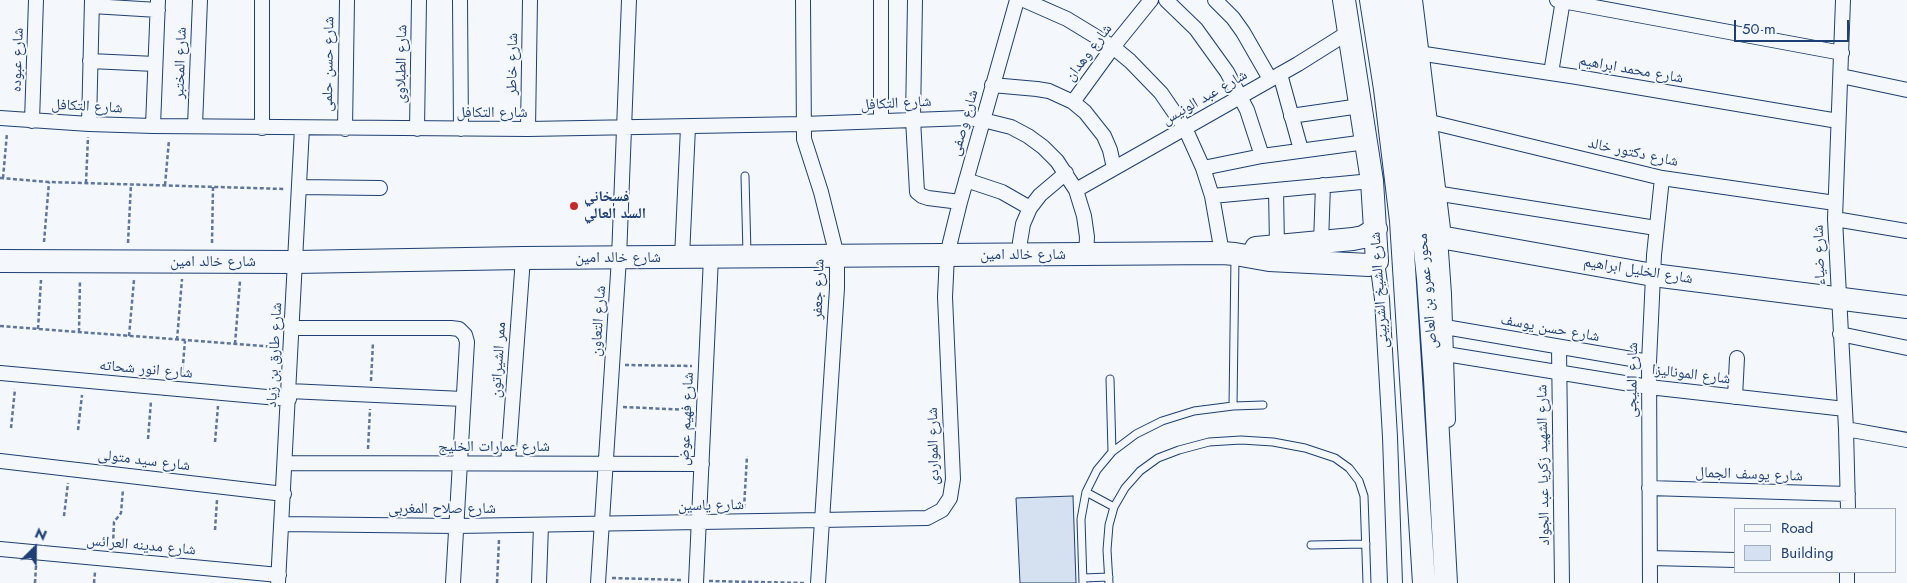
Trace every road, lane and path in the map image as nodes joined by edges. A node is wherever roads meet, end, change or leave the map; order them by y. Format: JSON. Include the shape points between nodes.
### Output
{"nodes":[{"id":1,"x":36,"y":0,"type":"edge"},
{"id":2,"x":200,"y":0,"type":"edge"},
{"id":3,"x":262,"y":0,"type":"edge"},
{"id":4,"x":346,"y":0,"type":"edge"},
{"id":5,"x":420,"y":0,"type":"edge"},
{"id":6,"x":460,"y":0,"type":"edge"},
{"id":7,"x":530,"y":0,"type":"edge"},
{"id":8,"x":629,"y":0,"type":"edge"},
{"id":9,"x":803,"y":0,"type":"edge"},
{"id":10,"x":880,"y":0,"type":"edge"},
{"id":11,"x":915,"y":0,"type":"edge"},
{"id":12,"x":1017,"y":0,"type":"edge"},
{"id":13,"x":1024,"y":0,"type":"edge"},
{"id":14,"x":1151,"y":0,"type":"edge"},
{"id":15,"x":1166,"y":0,"type":"edge"},
{"id":16,"x":1215,"y":0,"type":"edge"},
{"id":17,"x":1344,"y":0,"type":"edge"},
{"id":18,"x":1371,"y":0,"type":"edge"},
{"id":19,"x":1391,"y":0,"type":"edge"},
{"id":20,"x":1410,"y":0,"type":"edge"},
{"id":21,"x":1561,"y":0,"type":"edge"},
{"id":22,"x":1843,"y":0,"type":"edge"},
{"id":23,"x":92,"y":3,"type":"edge"},
{"id":24,"x":158,"y":5,"type":"edge"},
{"id":25,"x":1348,"y":32,"type":"junction"},
{"id":26,"x":1113,"y":47,"type":"junction"},
{"id":27,"x":1418,"y":53,"type":"junction"},
{"id":28,"x":1842,"y":53,"type":"junction"},
{"id":29,"x":90,"y":62,"type":"junction"},
{"id":30,"x":155,"y":64,"type":"junction"},
{"id":31,"x":1551,"y":73,"type":"junction"},
{"id":32,"x":1275,"y":76,"type":"junction"},
{"id":33,"x":1841,"y":76,"type":"junction"},
{"id":34,"x":992,"y":85,"type":"junction"},
{"id":35,"x":1907,"y":90,"type":"edge"},
{"id":36,"x":1241,"y":96,"type":"junction"},
{"id":37,"x":1073,"y":102,"type":"junction"},
{"id":38,"x":1360,"y":106,"type":"junction"},
{"id":39,"x":1291,"y":116,"type":"junction"},
{"id":40,"x":4,"y":119,"type":"edge"},
{"id":41,"x":913,"y":119,"type":"junction"},
{"id":42,"x":881,"y":120,"type":"junction"},
{"id":43,"x":983,"y":120,"type":"junction"},
{"id":44,"x":32,"y":121,"type":"junction"},
{"id":45,"x":1426,"y":121,"type":"junction"},
{"id":46,"x":1838,"y":121,"type":"junction"},
{"id":47,"x":89,"y":124,"type":"junction"},
{"id":48,"x":803,"y":124,"type":"junction"},
{"id":49,"x":153,"y":126,"type":"junction"},
{"id":50,"x":170,"y":126,"type":"junction"},
{"id":51,"x":195,"y":126,"type":"junction"},
{"id":52,"x":688,"y":127,"type":"junction"},
{"id":53,"x":262,"y":128,"type":"junction"},
{"id":54,"x":302,"y":128,"type":"junction"},
{"id":55,"x":345,"y":128,"type":"junction"},
{"id":56,"x":624,"y":128,"type":"junction"},
{"id":57,"x":1185,"y":128,"type":"junction"},
{"id":58,"x":417,"y":129,"type":"junction"},
{"id":59,"x":460,"y":129,"type":"junction"},
{"id":60,"x":528,"y":129,"type":"junction"},
{"id":61,"x":1366,"y":142,"type":"junction"},
{"id":62,"x":1301,"y":150,"type":"junction"},
{"id":63,"x":1262,"y":156,"type":"junction"},
{"id":64,"x":1114,"y":168,"type":"junction"},
{"id":65,"x":1204,"y":168,"type":"junction"},
{"id":66,"x":1066,"y":173,"type":"junction"},
{"id":67,"x":745,"y":176,"type":"dead end"},
{"id":68,"x":2,"y":178,"type":"edge"},
{"id":69,"x":1662,"y":178,"type":"junction"},
{"id":70,"x":966,"y":180,"type":"junction"},
{"id":71,"x":1372,"y":181,"type":"junction"},
{"id":72,"x":49,"y":182,"type":"junction"},
{"id":73,"x":86,"y":183,"type":"junction"},
{"id":74,"x":131,"y":184,"type":"junction"},
{"id":75,"x":166,"y":185,"type":"junction"},
{"id":76,"x":1323,"y":185,"type":"junction"},
{"id":77,"x":213,"y":187,"type":"junction"},
{"id":78,"x":299,"y":188,"type":"junction"},
{"id":79,"x":380,"y":188,"type":"dead end"},
{"id":80,"x":1076,"y":190,"type":"junction"},
{"id":81,"x":1276,"y":190,"type":"junction"},
{"id":82,"x":1434,"y":193,"type":"junction"},
{"id":83,"x":1212,"y":196,"type":"junction"},
{"id":84,"x":960,"y":202,"type":"junction"},
{"id":85,"x":1835,"y":202,"type":"junction"},
{"id":86,"x":1030,"y":208,"type":"junction"},
{"id":87,"x":1835,"y":218,"type":"junction"},
{"id":88,"x":1656,"y":228,"type":"junction"},
{"id":89,"x":1376,"y":229,"type":"junction"},
{"id":90,"x":1907,"y":232,"type":"edge"},
{"id":91,"x":1440,"y":237,"type":"junction"},
{"id":92,"x":1321,"y":243,"type":"junction"},
{"id":93,"x":1277,"y":246,"type":"junction"},
{"id":94,"x":1086,"y":254,"type":"junction"},
{"id":95,"x":1229,"y":254,"type":"junction"},
{"id":96,"x":947,"y":255,"type":"junction"},
{"id":97,"x":1021,"y":255,"type":"junction"},
{"id":98,"x":837,"y":256,"type":"junction"},
{"id":99,"x":682,"y":257,"type":"junction"},
{"id":100,"x":710,"y":257,"type":"junction"},
{"id":101,"x":747,"y":257,"type":"junction"},
{"id":102,"x":523,"y":258,"type":"junction"},
{"id":103,"x":619,"y":258,"type":"junction"},
{"id":104,"x":0,"y":261,"type":"edge"},
{"id":105,"x":43,"y":261,"type":"junction"},
{"id":106,"x":81,"y":261,"type":"junction"},
{"id":107,"x":131,"y":261,"type":"junction"},
{"id":108,"x":1377,"y":261,"type":"junction"},
{"id":109,"x":183,"y":262,"type":"junction"},
{"id":110,"x":212,"y":262,"type":"junction"},
{"id":111,"x":241,"y":262,"type":"junction"},
{"id":112,"x":296,"y":262,"type":"junction"},
{"id":113,"x":1653,"y":275,"type":"junction"},
{"id":114,"x":1838,"y":298,"type":"junction"},
{"id":115,"x":1907,"y":306,"type":"edge"},
{"id":116,"x":0,"y":326,"type":"edge"},
{"id":117,"x":1445,"y":327,"type":"junction"},
{"id":118,"x":292,"y":328,"type":"junction"},
{"id":119,"x":38,"y":329,"type":"junction"},
{"id":120,"x":79,"y":332,"type":"junction"},
{"id":121,"x":1840,"y":334,"type":"junction"},
{"id":122,"x":130,"y":336,"type":"junction"},
{"id":123,"x":177,"y":340,"type":"junction"},
{"id":124,"x":185,"y":340,"type":"junction"},
{"id":125,"x":235,"y":344,"type":"junction"},
{"id":126,"x":291,"y":348,"type":"junction"},
{"id":127,"x":1559,"y":348,"type":"junction"},
{"id":128,"x":1907,"y":348,"type":"edge"},
{"id":129,"x":1446,"y":354,"type":"junction"},
{"id":130,"x":1737,"y":358,"type":"dead end"},
{"id":131,"x":1649,"y":362,"type":"junction"},
{"id":132,"x":612,"y":365,"type":"junction"},
{"id":133,"x":706,"y":366,"type":"junction"},
{"id":134,"x":0,"y":373,"type":"edge"},
{"id":135,"x":1559,"y":373,"type":"junction"},
{"id":136,"x":16,"y":375,"type":"junction"},
{"id":137,"x":1110,"y":379,"type":"dead end"},
{"id":138,"x":84,"y":381,"type":"junction"},
{"id":139,"x":152,"y":387,"type":"junction"},
{"id":140,"x":1649,"y":387,"type":"junction"},
{"id":141,"x":181,"y":389,"type":"junction"},
{"id":142,"x":219,"y":392,"type":"junction"},
{"id":143,"x":289,"y":395,"type":"junction"},
{"id":144,"x":1735,"y":397,"type":"junction"},
{"id":145,"x":463,"y":399,"type":"junction"},
{"id":146,"x":1263,"y":404,"type":"dead end"},
{"id":147,"x":610,"y":406,"type":"junction"},
{"id":148,"x":1233,"y":406,"type":"junction"},
{"id":149,"x":1845,"y":409,"type":"junction"},
{"id":150,"x":704,"y":410,"type":"junction"},
{"id":151,"x":11,"y":428,"type":"dead end"},
{"id":152,"x":1846,"y":429,"type":"junction"},
{"id":153,"x":78,"y":430,"type":"dead end"},
{"id":154,"x":148,"y":439,"type":"dead end"},
{"id":155,"x":1907,"y":440,"type":"edge"},
{"id":156,"x":215,"y":442,"type":"dead end"},
{"id":157,"x":1112,"y":452,"type":"junction"},
{"id":158,"x":747,"y":456,"type":"dead end"},
{"id":159,"x":0,"y":461,"type":"edge"},
{"id":160,"x":286,"y":463,"type":"junction"},
{"id":161,"x":460,"y":463,"type":"junction"},
{"id":162,"x":508,"y":463,"type":"junction"},
{"id":163,"x":606,"y":464,"type":"junction"},
{"id":164,"x":702,"y":464,"type":"junction"},
{"id":165,"x":70,"y":469,"type":"junction"},
{"id":166,"x":124,"y":475,"type":"junction"},
{"id":167,"x":218,"y":486,"type":"junction"},
{"id":168,"x":1649,"y":488,"type":"junction"},
{"id":169,"x":1086,"y":492,"type":"junction"},
{"id":170,"x":284,"y":494,"type":"junction"},
{"id":171,"x":1848,"y":494,"type":"junction"},
{"id":172,"x":1114,"y":507,"type":"junction"},
{"id":173,"x":1848,"y":508,"type":"edge"},
{"id":174,"x":64,"y":516,"type":"dead end"},
{"id":175,"x":821,"y":520,"type":"junction"},
{"id":176,"x":744,"y":522,"type":"junction"},
{"id":177,"x":699,"y":523,"type":"junction"},
{"id":178,"x":282,"y":524,"type":"junction"},
{"id":179,"x":602,"y":524,"type":"junction"},
{"id":180,"x":541,"y":525,"type":"junction"},
{"id":181,"x":456,"y":526,"type":"junction"},
{"id":182,"x":500,"y":526,"type":"junction"},
{"id":183,"x":215,"y":530,"type":"dead end"},
{"id":184,"x":1366,"y":544,"type":"junction"},
{"id":185,"x":1311,"y":545,"type":"dead end"},
{"id":186,"x":0,"y":549,"type":"edge"},
{"id":187,"x":1650,"y":558,"type":"junction"},
{"id":188,"x":112,"y":560,"type":"junction"},
{"id":189,"x":1734,"y":560,"type":"edge"},
{"id":190,"x":278,"y":579,"type":"edge"},
{"id":191,"x":598,"y":580,"type":"edge"},
{"id":192,"x":1083,"y":580,"type":"edge"},
{"id":193,"x":1109,"y":580,"type":"edge"},
{"id":194,"x":649,"y":581,"type":"edge"},
{"id":195,"x":696,"y":582,"type":"edge"},
{"id":196,"x":453,"y":583,"type":"edge"},
{"id":197,"x":497,"y":583,"type":"edge"},
{"id":198,"x":538,"y":583,"type":"edge"},
{"id":199,"x":818,"y":583,"type":"edge"},
{"id":200,"x":1368,"y":583,"type":"edge"},
{"id":201,"x":1395,"y":583,"type":"edge"},
{"id":202,"x":1424,"y":583,"type":"edge"},
{"id":203,"x":1446,"y":583,"type":"edge"},
{"id":204,"x":1455,"y":583,"type":"edge"},
{"id":205,"x":1562,"y":583,"type":"edge"},
{"id":206,"x":1650,"y":583,"type":"edge"}],
"edges":[{"from":1,"to":44,"type":"street","name":"شارع عبوده"},
{"from":2,"to":51,"type":"street","name":"شارع المختبر"},
{"from":3,"to":53,"type":"street"},
{"from":4,"to":55,"type":"street","name":"شارع حسن حلمى"},
{"from":5,"to":58,"type":"street","name":"شارع الطبلاوى"},
{"from":6,"to":59,"type":"street"},
{"from":7,"to":60,"type":"street","name":"شارع خاطر"},
{"from":8,"to":56,"type":"street","name":"شارع التعاون"},
{"from":9,"to":48,"type":"street","name":"شارع جعفر"},
{"from":10,"to":42,"type":"street"},
{"from":11,"to":41,"type":"street"},
{"from":12,"to":34,"type":"street","name":"شارع وصفى"},
{"from":13,"to":26,"type":"street","via":[[1066,19]]},
{"from":14,"to":26,"type":"street","name":"شارع وهدان"},
{"from":15,"to":36,"type":"street","via":[[1213,50]]},
{"from":16,"to":32,"type":"street","via":[[1233,18]]},
{"from":17,"to":25,"type":"main road","name":"شارع الشيخ الشربينى"},
{"from":18,"to":202,"type":"main road","name":"محور عمرو بن العاص","via":[[1401,221]]},
{"from":19,"to":203,"type":"main road","name":"محور عمرو بن العاص","via":[[1428,278]]},
{"from":20,"to":27,"type":"main road"},
{"from":21,"to":28,"type":"street"},
{"from":21,"to":31,"type":"street"},
{"from":22,"to":28,"type":"street","name":"شارع ضياء"},
{"from":23,"to":24,"type":"street"},
{"from":23,"to":29,"type":"street"},
{"from":24,"to":30,"type":"street"},
{"from":25,"to":32,"type":"street","name":"شارع عبد الونيس"},
{"from":25,"to":38,"type":"main road","name":"شارع الشيخ الشربينى"},
{"from":26,"to":37,"type":"street","name":"شارع وهدان"},
{"from":26,"to":57,"type":"street","via":[[1156,87]]},
{"from":27,"to":31,"type":"street","name":"شارع محمد ابراهيم"},
{"from":27,"to":45,"type":"main road"},
{"from":28,"to":33,"type":"street","name":"شارع ضياء"},
{"from":29,"to":30,"type":"street"},
{"from":29,"to":47,"type":"street"},
{"from":30,"to":49,"type":"street"},
{"from":31,"to":46,"type":"street","name":"شارع محمد ابراهيم"},
{"from":32,"to":36,"type":"street","name":"شارع عبد الونيس"},
{"from":32,"to":39,"type":"street"},
{"from":33,"to":35,"type":"street"},
{"from":33,"to":46,"type":"street","name":"شارع ضياء"},
{"from":34,"to":37,"type":"street","via":[[1037,88]]},
{"from":34,"to":43,"type":"street","name":"شارع وصفى"},
{"from":36,"to":57,"type":"street","name":"شارع عبد الونيس"},
{"from":36,"to":63,"type":"street"},
{"from":37,"to":64,"type":"street","via":[[1104,136]]},
{"from":38,"to":39,"type":"street"},
{"from":38,"to":61,"type":"main road","name":"شارع الشيخ الشربينى"},
{"from":39,"to":62,"type":"street"},
{"from":40,"to":44,"type":"street","name":"شارع التكافل"},
{"from":40,"to":68,"type":"path"},
{"from":41,"to":42,"type":"street","name":"شارع التكافل"},
{"from":41,"to":43,"type":"street","name":"شارع التكافل","via":[[951,117]]},
{"from":41,"to":84,"type":"street","via":[[917,192],[928,198]]},
{"from":42,"to":48,"type":"street","name":"شارع التكافل"},
{"from":43,"to":66,"type":"street","name":"شارع التكافل","via":[[1011,127],[1028,136],[1043,147]]},
{"from":43,"to":70,"type":"street","name":"شارع وصفى"},
{"from":44,"to":47,"type":"street","name":"شارع التكافل"},
{"from":45,"to":69,"type":"street","name":"شارع دكتور خالد"},
{"from":45,"to":82,"type":"main road"},
{"from":46,"to":85,"type":"street","name":"شارع ضياء"},
{"from":47,"to":49,"type":"street","name":"شارع التكافل"},
{"from":47,"to":73,"type":"path"},
{"from":48,"to":52,"type":"street","name":"شارع التكافل"},
{"from":48,"to":98,"type":"street","name":"شارع جعفر","via":[[805,146],[821,192]]},
{"from":49,"to":50,"type":"street","name":"شارع التكافل"},
{"from":50,"to":51,"type":"street","name":"شارع التكافل"},
{"from":50,"to":75,"type":"path"},
{"from":51,"to":53,"type":"street","name":"شارع التكافل"},
{"from":52,"to":56,"type":"street","name":"شارع التكافل"},
{"from":52,"to":99,"type":"street"},
{"from":53,"to":54,"type":"street","name":"شارع التكافل"},
{"from":54,"to":55,"type":"street","name":"شارع التكافل"},
{"from":54,"to":78,"type":"street","name":"شارع طارق بن زياد"},
{"from":55,"to":58,"type":"street","name":"شارع التكافل"},
{"from":56,"to":60,"type":"street","name":"شارع التكافل"},
{"from":56,"to":103,"type":"street","name":"شارع التعاون"},
{"from":57,"to":64,"type":"street","name":"شارع عبد الونيس"},
{"from":57,"to":65,"type":"street"},
{"from":58,"to":59,"type":"street","name":"شارع التكافل"},
{"from":59,"to":60,"type":"street","name":"شارع التكافل"},
{"from":61,"to":62,"type":"street"},
{"from":61,"to":71,"type":"main road","name":"شارع الشيخ الشربينى"},
{"from":62,"to":63,"type":"street"},
{"from":63,"to":65,"type":"street"},
{"from":64,"to":80,"type":"street","name":"شارع عبد الونيس"},
{"from":65,"to":83,"type":"street"},
{"from":66,"to":80,"type":"street","name":"شارع التكافل"},
{"from":66,"to":86,"type":"street"},
{"from":67,"to":101,"type":"lane"},
{"from":68,"to":72,"type":"path"},
{"from":69,"to":85,"type":"street","name":"شارع دكتور خالد"},
{"from":69,"to":88,"type":"street","name":"شارع المليجى"},
{"from":70,"to":84,"type":"street","name":"شارع وصفى"},
{"from":70,"to":86,"type":"street","via":[[1002,192]]},
{"from":71,"to":76,"type":"street"},
{"from":71,"to":89,"type":"main road","name":"شارع الشيخ الشربينى"},
{"from":72,"to":73,"type":"path"},
{"from":72,"to":105,"type":"path"},
{"from":73,"to":74,"type":"path"},
{"from":74,"to":75,"type":"path"},
{"from":74,"to":107,"type":"path"},
{"from":75,"to":77,"type":"path"},
{"from":76,"to":81,"type":"street"},
{"from":76,"to":92,"type":"street"},
{"from":77,"to":78,"type":"path"},
{"from":77,"to":110,"type":"path"},
{"from":78,"to":79,"type":"street"},
{"from":78,"to":112,"type":"street","name":"شارع طارق بن زياد"},
{"from":80,"to":94,"type":"street","name":"شارع التكافل","via":[[1084,216]]},
{"from":81,"to":83,"type":"street"},
{"from":81,"to":93,"type":"street"},
{"from":82,"to":88,"type":"street"},
{"from":82,"to":91,"type":"main road"},
{"from":83,"to":95,"type":"street"},
{"from":84,"to":96,"type":"street","name":"شارع وصفى"},
{"from":85,"to":87,"type":"street","name":"شارع ضياء"},
{"from":86,"to":97,"type":"street","via":[[1023,224]]},
{"from":87,"to":90,"type":"street"},
{"from":87,"to":114,"type":"street","name":"شارع ضياء"},
{"from":88,"to":113,"type":"street","name":"شارع المليجى"},
{"from":89,"to":92,"type":"main road","name":"شارع خالد امين","via":[[1363,237]]},
{"from":89,"to":108,"type":"main road","name":"شارع الشيخ الشربينى"},
{"from":91,"to":113,"type":"main road","name":"شارع الخليل ابراهيم"},
{"from":91,"to":117,"type":"street"},
{"from":92,"to":93,"type":"main road","name":"شارع خالد امين"},
{"from":93,"to":95,"type":"main road","name":"شارع خالد امين"},
{"from":94,"to":95,"type":"main road","name":"شارع خالد امين"},
{"from":94,"to":97,"type":"main road","name":"شارع خالد امين"},
{"from":95,"to":108,"type":"main road","name":"شارع خالد امين","via":[[1269,260],[1369,265]]},
{"from":95,"to":148,"type":"lane"},
{"from":96,"to":97,"type":"main road","name":"شارع خالد امين"},
{"from":96,"to":98,"type":"main road","name":"شارع خالد امين"},
{"from":96,"to":175,"type":"street","name":"شارع المواردى","via":[[945,297],[953,479],[950,498],[942,510],[927,518]]},
{"from":98,"to":101,"type":"main road","name":"شارع خالد امين"},
{"from":98,"to":175,"type":"street","name":"شارع جعفر"},
{"from":99,"to":100,"type":"main road","name":"شارع خالد امين"},
{"from":99,"to":103,"type":"main road","name":"شارع خالد امين"},
{"from":100,"to":101,"type":"main road","name":"شارع خالد امين"},
{"from":100,"to":133,"type":"street","name":"شارع فهيم عوض"},
{"from":102,"to":103,"type":"main road","name":"شارع خالد امين"},
{"from":102,"to":112,"type":"main road","name":"شارع خالد امين"},
{"from":102,"to":162,"type":"street","name":"ممر الشيراتون"},
{"from":103,"to":132,"type":"street","name":"شارع التعاون"},
{"from":104,"to":105,"type":"main road","name":"شارع خالد امين"},
{"from":105,"to":106,"type":"main road","name":"شارع خالد امين"},
{"from":105,"to":119,"type":"path"},
{"from":106,"to":107,"type":"main road","name":"شارع خالد امين"},
{"from":106,"to":120,"type":"path"},
{"from":107,"to":109,"type":"main road","name":"شارع خالد امين"},
{"from":107,"to":122,"type":"path"},
{"from":108,"to":201,"type":"street","name":"شارع الشيخ الشربينى","via":[[1390,427]]},
{"from":109,"to":110,"type":"main road","name":"شارع خالد امين"},
{"from":109,"to":123,"type":"path"},
{"from":110,"to":111,"type":"main road","name":"شارع خالد امين"},
{"from":111,"to":112,"type":"main road","name":"شارع خالد امين"},
{"from":111,"to":125,"type":"path"},
{"from":112,"to":118,"type":"street","name":"شارع طارق بن زياد"},
{"from":113,"to":114,"type":"main road","name":"شارع الخليل ابراهيم"},
{"from":113,"to":131,"type":"street","name":"شارع المليجى"},
{"from":114,"to":115,"type":"main road","name":"شارع الخليل ابراهيم"},
{"from":114,"to":121,"type":"street","name":"شارع ضياء"},
{"from":116,"to":119,"type":"path"},
{"from":117,"to":127,"type":"street","name":"شارع حسن يوسف"},
{"from":117,"to":129,"type":"street"},
{"from":118,"to":126,"type":"street","name":"شارع طارق بن زياد"},
{"from":118,"to":145,"type":"street","via":[[459,329],[466,342]]},
{"from":119,"to":120,"type":"path"},
{"from":120,"to":122,"type":"path"},
{"from":121,"to":128,"type":"street"},
{"from":121,"to":149,"type":"street","name":"شارع ضياء"},
{"from":122,"to":123,"type":"path"},
{"from":123,"to":124,"type":"path"},
{"from":124,"to":125,"type":"path"},
{"from":124,"to":141,"type":"path"},
{"from":125,"to":126,"type":"path"},
{"from":126,"to":143,"type":"street","name":"شارع طارق بن زياد"},
{"from":127,"to":131,"type":"street","name":"شارع حسن يوسف"},
{"from":127,"to":135,"type":"street","name":"شارع الشهيد زكريا عبد الجواد"},
{"from":129,"to":135,"type":"street","name":"شارع الموناليزا"},
{"from":129,"to":204,"type":"street"},
{"from":130,"to":144,"type":"street"},
{"from":131,"to":140,"type":"street","name":"شارع المليجى"},
{"from":132,"to":133,"type":"path"},
{"from":132,"to":147,"type":"street","name":"شارع التعاون"},
{"from":133,"to":150,"type":"street","name":"شارع فهيم عوض"},
{"from":134,"to":136,"type":"street","name":"شارع انور شحاته"},
{"from":135,"to":140,"type":"street","name":"شارع الموناليزا"},
{"from":135,"to":205,"type":"street","name":"شارع الشهيد زكريا عبد الجواد"},
{"from":136,"to":138,"type":"street","name":"شارع انور شحاته"},
{"from":136,"to":151,"type":"path"},
{"from":137,"to":157,"type":"lane"},
{"from":138,"to":139,"type":"street","name":"شارع انور شحاته"},
{"from":138,"to":153,"type":"path"},
{"from":139,"to":141,"type":"street","name":"شارع انور شحاته"},
{"from":139,"to":154,"type":"path"},
{"from":140,"to":144,"type":"street","name":"شارع الموناليزا"},
{"from":140,"to":168,"type":"street","name":"شارع المليجى"},
{"from":141,"to":142,"type":"street","name":"شارع انور شحاته"},
{"from":142,"to":143,"type":"street","name":"شارع انور شحاته"},
{"from":142,"to":156,"type":"path"},
{"from":143,"to":145,"type":"street","name":"شارع انور شحاته"},
{"from":143,"to":160,"type":"street","name":"شارع طارق بن زياد"},
{"from":144,"to":149,"type":"street","name":"شارع الموناليزا"},
{"from":145,"to":161,"type":"street"},
{"from":146,"to":148,"type":"lane"},
{"from":147,"to":150,"type":"path"},
{"from":147,"to":163,"type":"street","name":"شارع التعاون"},
{"from":148,"to":157,"type":"lane","via":[[1194,411],[1162,421],[1136,434]]},
{"from":149,"to":152,"type":"street","name":"شارع ضياء"},
{"from":150,"to":164,"type":"street","name":"شارع فهيم عوض"},
{"from":152,"to":155,"type":"street"},
{"from":152,"to":171,"type":"street","name":"شارع ضياء"},
{"from":157,"to":169,"type":"lane","via":[[1097,470]]},
{"from":158,"to":176,"type":"path"},
{"from":159,"to":165,"type":"street","name":"شارع سيد متولى"},
{"from":160,"to":161,"type":"street","name":"شارع عمارات الخليج"},
{"from":160,"to":170,"type":"street","name":"شارع طارق بن زياد"},
{"from":161,"to":162,"type":"street","name":"شارع عمارات الخليج"},
{"from":161,"to":181,"type":"street"},
{"from":162,"to":163,"type":"street","name":"شارع عمارات الخليج"},
{"from":163,"to":164,"type":"street","name":"شارع عمارات الخليج"},
{"from":163,"to":179,"type":"street","name":"شارع التعاون"},
{"from":164,"to":177,"type":"street","name":"شارع فهيم عوض"},
{"from":165,"to":166,"type":"street","name":"شارع سيد متولى"},
{"from":165,"to":174,"type":"path"},
{"from":166,"to":167,"type":"street","name":"شارع سيد متولى"},
{"from":166,"to":188,"type":"path","via":[[122,512],[114,522]]},
{"from":167,"to":170,"type":"street","name":"شارع سيد متولى"},
{"from":167,"to":183,"type":"path"},
{"from":168,"to":171,"type":"street","name":"شارع يوسف الجمال"},
{"from":168,"to":187,"type":"street","name":"شارع المليجى"},
{"from":169,"to":172,"type":"lane"},
{"from":169,"to":192,"type":"lane","via":[[1081,519]]},
{"from":170,"to":178,"type":"street","name":"شارع طارق بن زياد"},
{"from":171,"to":173,"type":"street","name":"شارع ضياء"},
{"from":172,"to":184,"type":"lane","via":[[1140,471],[1158,458],[1209,442],[1273,442],[1312,450],[1335,458],[1349,468],[1359,481],[1364,496]]},
{"from":172,"to":193,"type":"lane","via":[[1107,550]]},
{"from":175,"to":176,"type":"street","name":"شارع ياسين"},
{"from":175,"to":199,"type":"street","name":"شارع جعفر"},
{"from":176,"to":177,"type":"street","name":"شارع ياسين"},
{"from":177,"to":179,"type":"street","name":"شارع ياسين"},
{"from":177,"to":195,"type":"street","name":"شارع فهيم عوض"},
{"from":178,"to":181,"type":"street","name":"شارع صلاح المغربى"},
{"from":178,"to":190,"type":"street","name":"شارع طارق بن زياد"},
{"from":179,"to":180,"type":"street","name":"شارع صلاح المغربى"},
{"from":179,"to":191,"type":"street","name":"شارع التعاون"},
{"from":180,"to":182,"type":"street","name":"شارع صلاح المغربى"},
{"from":180,"to":198,"type":"street"},
{"from":181,"to":182,"type":"street","name":"شارع صلاح المغربى"},
{"from":181,"to":196,"type":"street"},
{"from":182,"to":197,"type":"path"},
{"from":184,"to":185,"type":"lane"},
{"from":184,"to":200,"type":"lane"},
{"from":186,"to":188,"type":"street","name":"شارع مدينه العرائس"},
{"from":187,"to":189,"type":"street"},
{"from":187,"to":206,"type":"street","name":"شارع المليجى"},
{"from":188,"to":190,"type":"street","name":"شارع مدينه العرائس"},
{"from":191,"to":194,"type":"path"},
{"from":192,"to":193,"type":"lane"},
{"from":194,"to":195,"type":"path"},
{"from":195,"to":199,"type":"path"}]}
